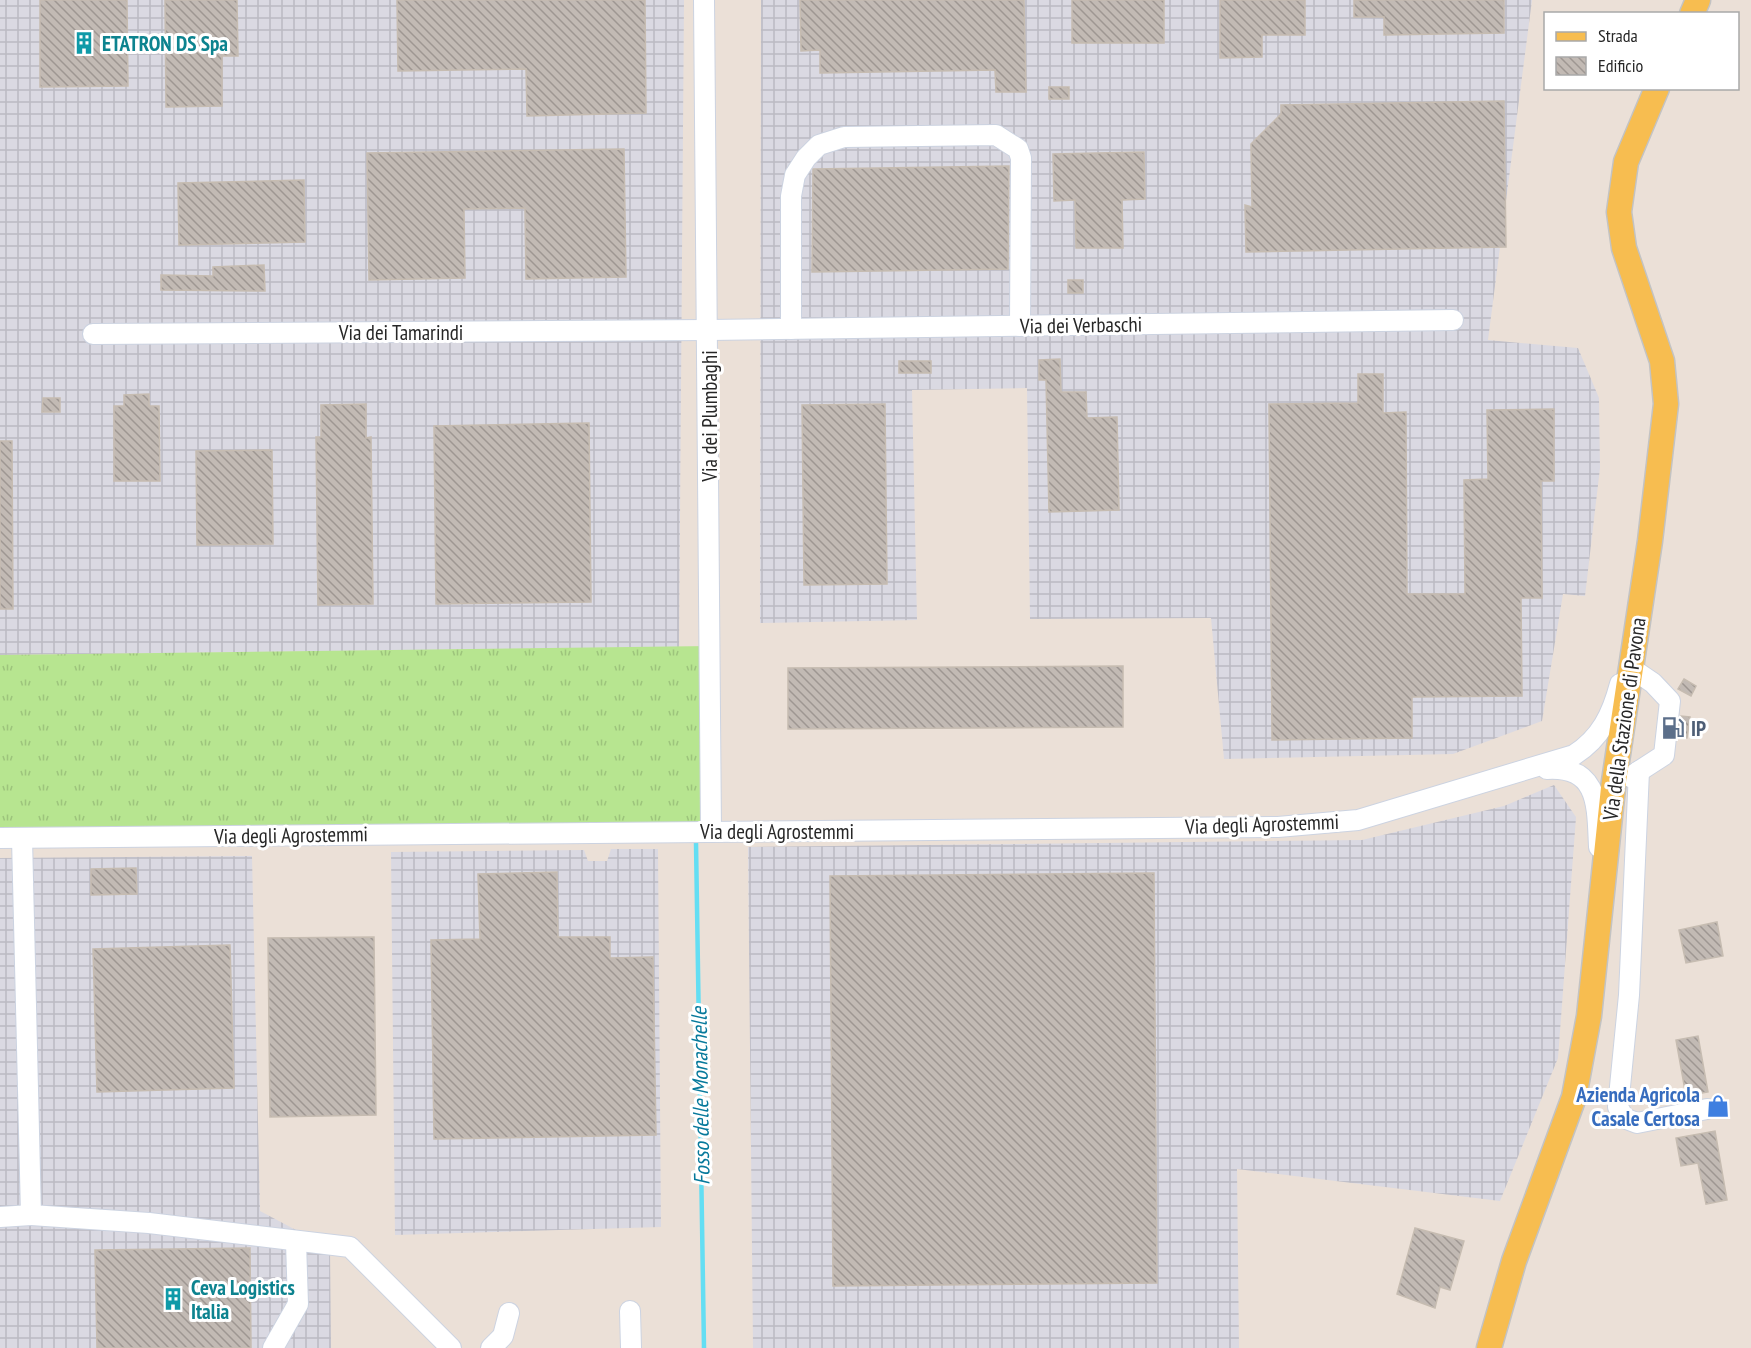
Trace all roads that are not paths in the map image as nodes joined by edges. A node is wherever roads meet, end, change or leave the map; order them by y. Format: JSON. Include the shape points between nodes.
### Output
{"nodes":[{"id":1,"x":704,"y":0,"type":"edge"},
{"id":2,"x":1656,"y":90,"type":"edge"},
{"id":3,"x":1454,"y":320,"type":"dead end"},
{"id":4,"x":1020,"y":326,"type":"junction"},
{"id":5,"x":791,"y":329,"type":"junction"},
{"id":6,"x":709,"y":330,"type":"junction"},
{"id":7,"x":93,"y":334,"type":"dead end"},
{"id":8,"x":1642,"y":600,"type":"junction"},
{"id":9,"x":1631,"y":668,"type":"junction"},
{"id":10,"x":1523,"y":771,"type":"junction"},
{"id":11,"x":1639,"y":771,"type":"junction"},
{"id":12,"x":1613,"y":788,"type":"junction"},
{"id":13,"x":711,"y":832,"type":"junction"},
{"id":14,"x":0,"y":838,"type":"edge"},
{"id":15,"x":22,"y":838,"type":"junction"},
{"id":16,"x":1601,"y":889,"type":"junction"},
{"id":17,"x":1707,"y":1109,"type":"dead end"},
{"id":18,"x":31,"y":1215,"type":"junction"},
{"id":19,"x":0,"y":1217,"type":"edge"},
{"id":20,"x":296,"y":1242,"type":"junction"},
{"id":21,"x":630,"y":1311,"type":"dead end"},
{"id":22,"x":509,"y":1313,"type":"dead end"},
{"id":23,"x":273,"y":1348,"type":"edge"},
{"id":24,"x":451,"y":1348,"type":"edge"},
{"id":25,"x":491,"y":1348,"type":"edge"},
{"id":26,"x":631,"y":1348,"type":"edge"},
{"id":27,"x":1489,"y":1348,"type":"edge"}],
"edges":[{"from":1,"to":6,"type":"street","name":"Via dei Plumbaghi"},
{"from":2,"to":8,"type":"main road","name":"Via della Stazione di Pavona","via":[[1626,162],[1619,212],[1624,248],[1662,361],[1666,390]]},
{"from":3,"to":4,"type":"street","name":"Via dei Verbaschi"},
{"from":4,"to":5,"type":"street","name":"Via dei Verbaschi"},
{"from":4,"to":5,"type":"street","via":[[1021,158],[1018,149],[996,135],[844,137],[819,145],[795,176],[791,196]]},
{"from":5,"to":6,"type":"street","name":"Via dei Verbaschi"},
{"from":6,"to":7,"type":"street","name":"Via dei Tamarindi"},
{"from":6,"to":13,"type":"street","name":"Via dei Plumbaghi"},
{"from":8,"to":9,"type":"main road","name":"Via della Stazione di Pavona"},
{"from":8,"to":10,"type":"street","name":"Via degli Agrostemmi","via":[[1615,703],[1604,727],[1574,754]]},
{"from":9,"to":11,"type":"street","via":[[1670,701],[1664,755]]},
{"from":9,"to":12,"type":"main road","name":"Via della Stazione di Pavona"},
{"from":10,"to":13,"type":"street","name":"Via degli Agrostemmi","via":[[1358,820],[1278,827]]},
{"from":10,"to":16,"type":"street","name":"Via degli Agrostemmi","via":[[1569,770],[1589,785],[1597,813]]},
{"from":11,"to":12,"type":"street"},
{"from":11,"to":17,"type":"street","via":[[1629,995],[1618,1107],[1624,1118],[1637,1123]]},
{"from":12,"to":16,"type":"main road","name":"Via della Stazione di Pavona"},
{"from":13,"to":15,"type":"street","name":"Via degli Agrostemmi"},
{"from":14,"to":15,"type":"street","name":"Via degli Agrostemmi"},
{"from":15,"to":18,"type":"street"},
{"from":16,"to":27,"type":"main road","name":"Via della Stazione di Pavona","via":[[1590,1016],[1574,1097],[1521,1241]]},
{"from":18,"to":19,"type":"street"},
{"from":18,"to":20,"type":"street","via":[[148,1223]]},
{"from":20,"to":23,"type":"street","via":[[298,1304]]},
{"from":20,"to":24,"type":"street","via":[[350,1247]]},
{"from":21,"to":26,"type":"street"},
{"from":22,"to":25,"type":"street","via":[[503,1336]]}]}
